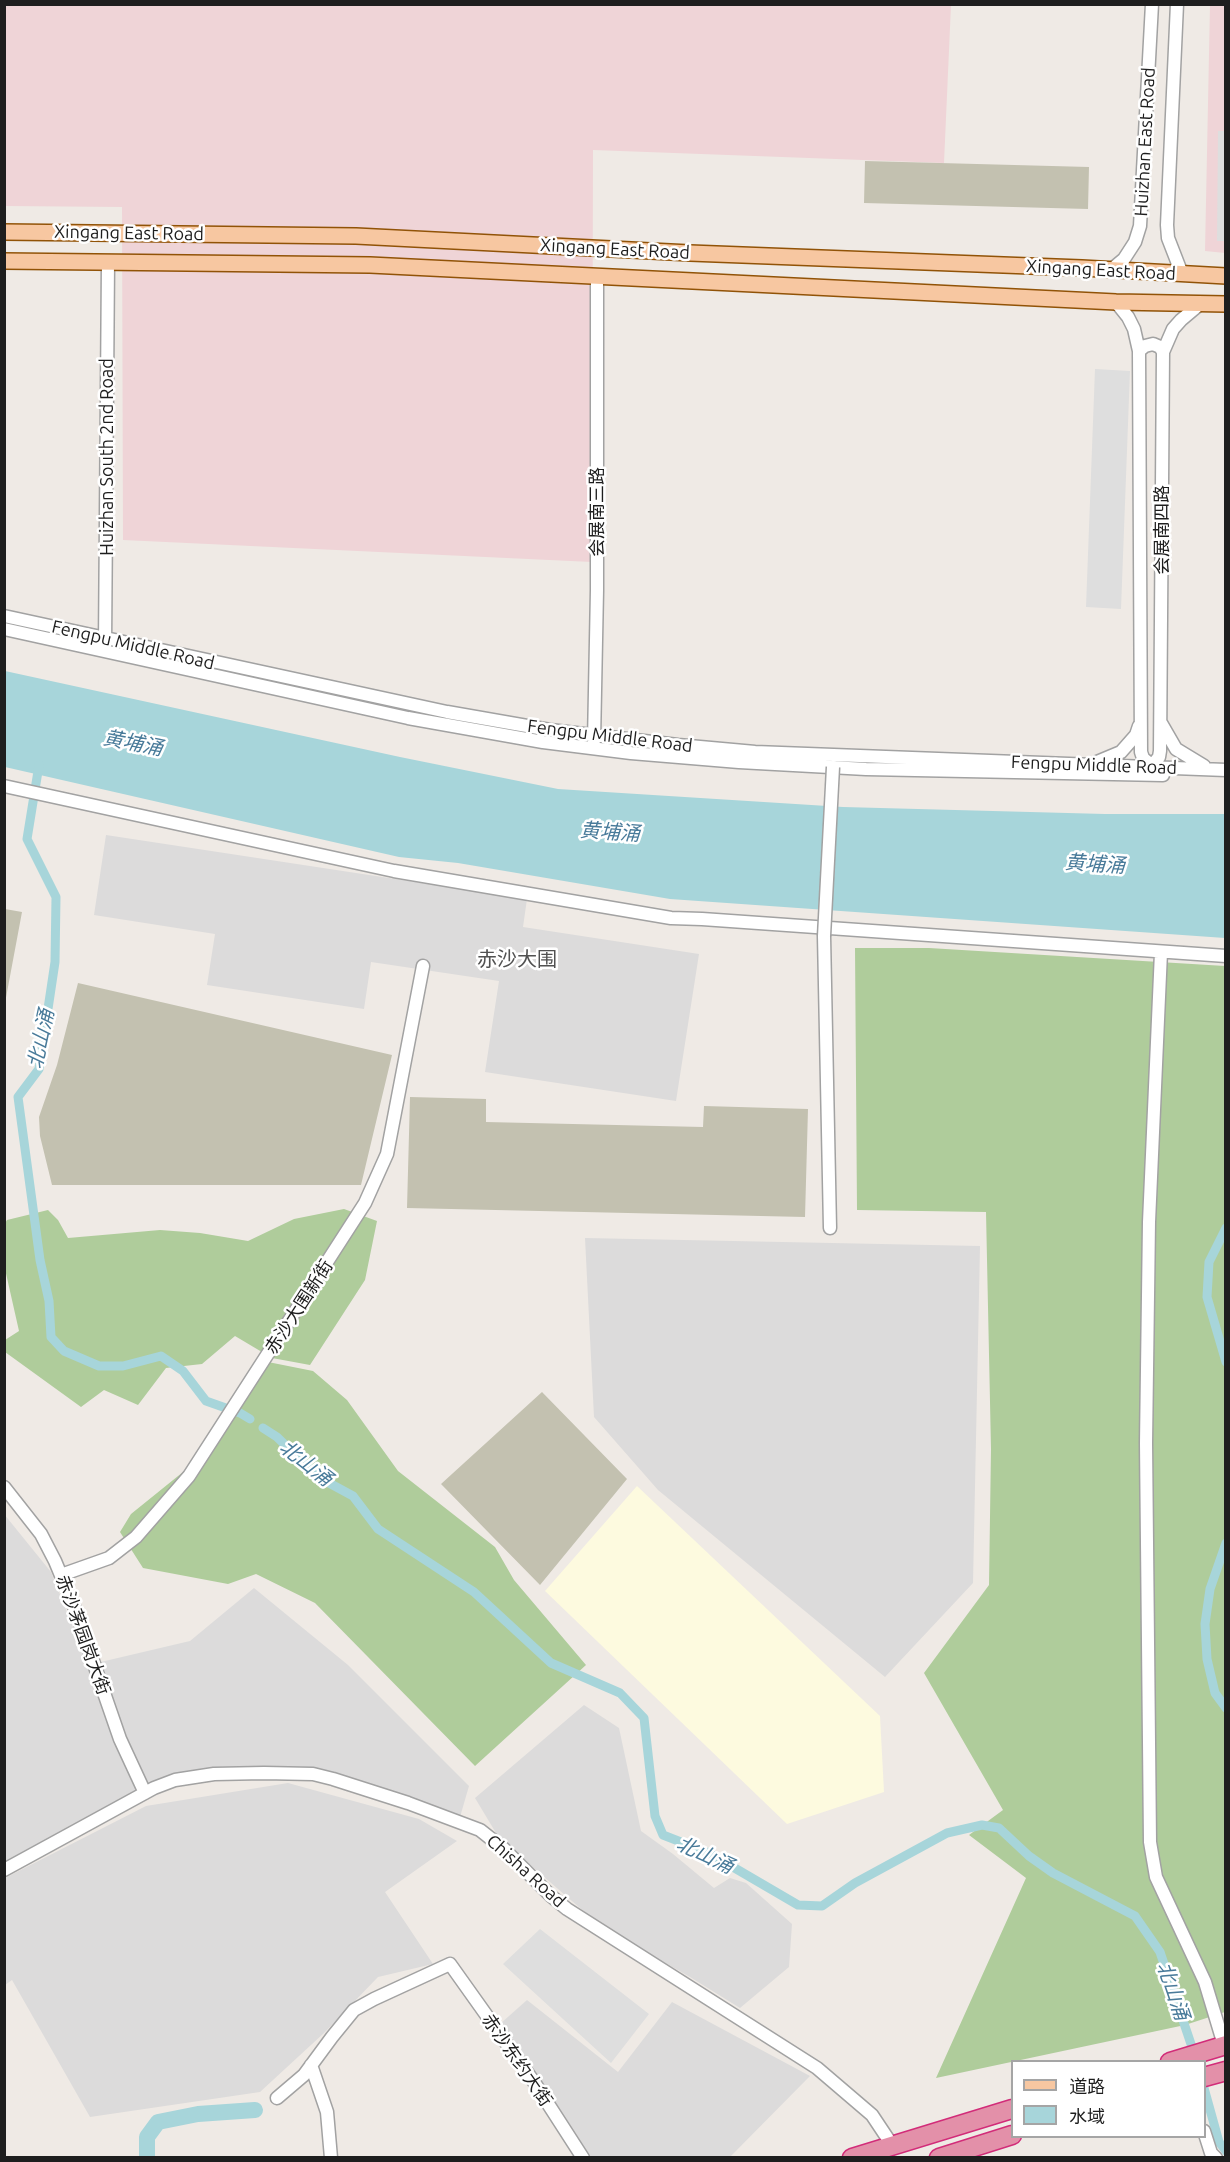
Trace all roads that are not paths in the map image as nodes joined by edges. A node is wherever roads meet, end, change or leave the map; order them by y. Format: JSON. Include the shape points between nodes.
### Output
{"nodes":[{"id":1,"x":1152,"y":4,"type":"edge"},
{"id":2,"x":1177,"y":4,"type":"edge"},
{"id":3,"x":4,"y":232,"type":"edge"},
{"id":4,"x":4,"y":261,"type":"edge"},
{"id":5,"x":108,"y":262,"type":"junction"},
{"id":6,"x":1112,"y":269,"type":"junction"},
{"id":7,"x":1182,"y":274,"type":"junction"},
{"id":8,"x":597,"y":276,"type":"junction"},
{"id":9,"x":1226,"y":276,"type":"edge"},
{"id":10,"x":1116,"y":302,"type":"junction"},
{"id":11,"x":1200,"y":304,"type":"junction"},
{"id":12,"x":1226,"y":304,"type":"edge"},
{"id":13,"x":1139,"y":351,"type":"junction"},
{"id":14,"x":1163,"y":352,"type":"junction"},
{"id":15,"x":4,"y":616,"type":"edge"},
{"id":16,"x":4,"y":629,"type":"edge"},
{"id":17,"x":106,"y":638,"type":"junction"},
{"id":18,"x":104,"y":652,"type":"junction"},
{"id":19,"x":1161,"y":722,"type":"junction"},
{"id":20,"x":1141,"y":723,"type":"junction"},
{"id":21,"x":594,"y":735,"type":"junction"},
{"id":22,"x":594,"y":748,"type":"junction"},
{"id":23,"x":1090,"y":765,"type":"junction"},
{"id":24,"x":834,"y":767,"type":"junction"},
{"id":25,"x":1151,"y":767,"type":"junction"},
{"id":26,"x":1211,"y":769,"type":"junction"},
{"id":27,"x":1226,"y":770,"type":"edge"},
{"id":28,"x":1130,"y":774,"type":"junction"},
{"id":29,"x":1170,"y":776,"type":"junction"},
{"id":30,"x":1226,"y":778,"type":"edge"},
{"id":31,"x":4,"y":786,"type":"edge"},
{"id":32,"x":1161,"y":952,"type":"junction"},
{"id":33,"x":1226,"y":956,"type":"edge"},
{"id":34,"x":423,"y":966,"type":"dead end"},
{"id":35,"x":830,"y":1228,"type":"dead end"},
{"id":36,"x":4,"y":1486,"type":"edge"},
{"id":37,"x":61,"y":1575,"type":"junction"},
{"id":38,"x":145,"y":1793,"type":"junction"},
{"id":39,"x":4,"y":1870,"type":"edge"},
{"id":40,"x":1220,"y":2046,"type":"edge"},
{"id":41,"x":1175,"y":2060,"type":"edge"},
{"id":42,"x":311,"y":2065,"type":"junction"},
{"id":43,"x":277,"y":2098,"type":"dead end"},
{"id":44,"x":1011,"y":2109,"type":"edge"},
{"id":45,"x":1011,"y":2135,"type":"edge"},
{"id":46,"x":1206,"y":2137,"type":"edge"},
{"id":47,"x":892,"y":2145,"type":"junction"},
{"id":48,"x":332,"y":2157,"type":"edge"},
{"id":49,"x":584,"y":2157,"type":"edge"},
{"id":50,"x":852,"y":2157,"type":"edge"},
{"id":51,"x":939,"y":2157,"type":"edge"},
{"id":52,"x":1216,"y":2157,"type":"edge"}],
"edges":[{"from":1,"to":6,"type":"street","name":"Huizhan East Road","via":[[1140,226],[1135,243]]},
{"from":2,"to":7,"type":"street","via":[[1167,225]]},
{"from":3,"to":6,"type":"main road","name":"Xingang East Road","via":[[356,236]]},
{"from":4,"to":5,"type":"main road","name":"Xingang East Road"},
{"from":5,"to":8,"type":"main road","name":"Xingang East Road","via":[[370,265]]},
{"from":5,"to":17,"type":"street","name":"Huizhan South 2nd Road"},
{"from":6,"to":7,"type":"main road","name":"Xingang East Road"},
{"from":7,"to":9,"type":"main road","name":"Xingang East Road"},
{"from":8,"to":10,"type":"main road","name":"Xingang East Road"},
{"from":8,"to":21,"type":"street","name":"会展南三路"},
{"from":10,"to":11,"type":"main road","name":"Xingang East Road"},
{"from":10,"to":13,"type":"street","name":"会展南四路","via":[[1134,329]]},
{"from":11,"to":12,"type":"main road","name":"Xingang East Road"},
{"from":11,"to":14,"type":"street","name":"会展南四路","via":[[1173,329]]},
{"from":13,"to":14,"type":"street","via":[[1153,344]]},
{"from":13,"to":20,"type":"street","name":"会展南四路"},
{"from":14,"to":19,"type":"street","name":"会展南四路"},
{"from":15,"to":17,"type":"street","name":"Fengpu Middle Road"},
{"from":16,"to":18,"type":"street","name":"Fengpu Middle Road"},
{"from":17,"to":18,"type":"street","name":"Huizhan South 2nd Road"},
{"from":17,"to":21,"type":"street","name":"Fengpu Middle Road","via":[[447,712]]},
{"from":18,"to":22,"type":"street","name":"Fengpu Middle Road","via":[[418,720]]},
{"from":19,"to":25,"type":"street","name":"会展南四路","via":[[1159,757]]},
{"from":19,"to":26,"type":"street","via":[[1176,749]]},
{"from":20,"to":23,"type":"street","via":[[1121,752]]},
{"from":20,"to":25,"type":"street","name":"会展南四路","via":[[1141,752]]},
{"from":21,"to":22,"type":"street","name":"会展南三路"},
{"from":21,"to":23,"type":"street","name":"Fengpu Middle Road","via":[[755,752]]},
{"from":22,"to":24,"type":"street","name":"Fengpu Middle Road"},
{"from":23,"to":25,"type":"street","name":"Fengpu Middle Road"},
{"from":24,"to":28,"type":"street","name":"Fengpu Middle Road"},
{"from":24,"to":35,"type":"street","bridge":true,"via":[[824,936]]},
{"from":25,"to":26,"type":"street","name":"Fengpu Middle Road"},
{"from":25,"to":28,"type":"street"},
{"from":25,"to":29,"type":"street"},
{"from":26,"to":27,"type":"street","name":"Fengpu Middle Road"},
{"from":28,"to":29,"type":"street","name":"Fengpu Middle Road"},
{"from":29,"to":30,"type":"street","name":"Fengpu Middle Road"},
{"from":31,"to":32,"type":"street","via":[[394,871],[671,918]]},
{"from":32,"to":33,"type":"street"},
{"from":32,"to":40,"type":"street","via":[[1149,1222],[1146,1443],[1150,1842],[1156,1876],[1205,1982]]},
{"from":34,"to":37,"type":"street","name":"赤沙大围新街","via":[[387,1154],[365,1203],[189,1476],[136,1537],[109,1558]]},
{"from":36,"to":37,"type":"street","name":"赤沙茅园岗大街","via":[[41,1534]]},
{"from":37,"to":38,"type":"street","name":"赤沙茅园岗大街","via":[[117,1734]]},
{"from":38,"to":39,"type":"street","name":"Chisha Road"},
{"from":38,"to":47,"type":"street","name":"Chisha Road","via":[[196,1776],[312,1774],[480,1830],[567,1909],[825,2073],[872,2115]]},
{"from":40,"to":41,"type":"highway"},
{"from":42,"to":43,"type":"street","via":[[298,2083]]},
{"from":42,"to":48,"type":"street","via":[[327,2112]]},
{"from":42,"to":49,"type":"street","name":"赤沙东约大街","via":[[354,2010],[450,1964]]},
{"from":44,"to":47,"type":"highway"},
{"from":45,"to":51,"type":"highway"},
{"from":46,"to":52,"type":"street"},
{"from":47,"to":50,"type":"highway"}]}
